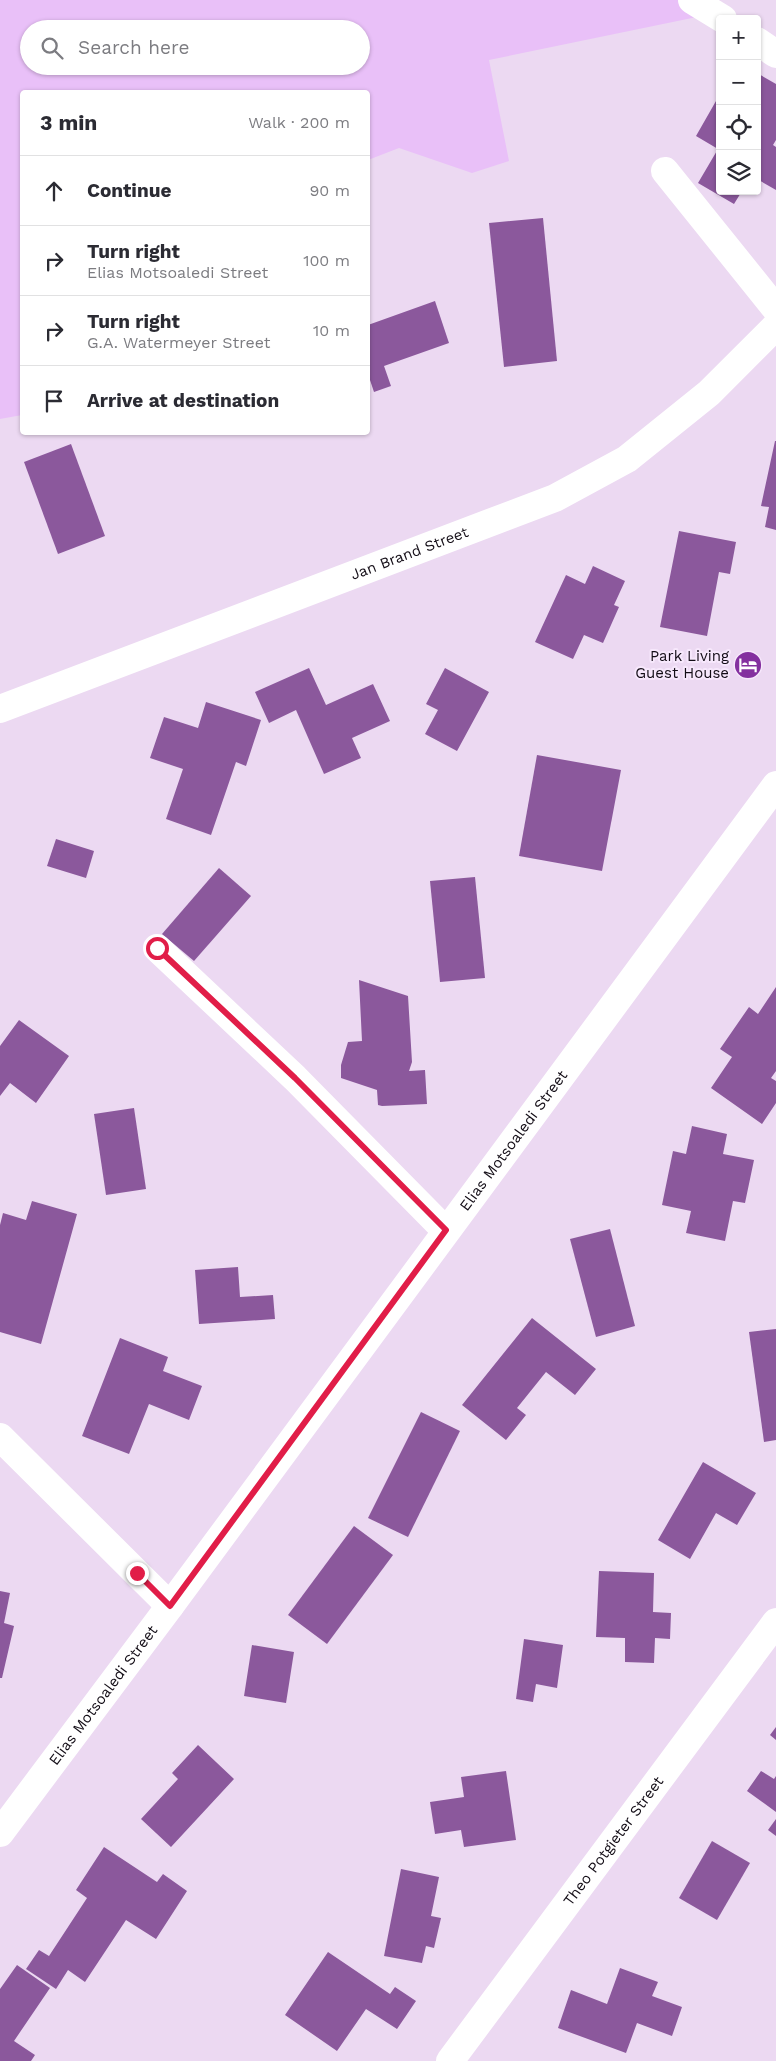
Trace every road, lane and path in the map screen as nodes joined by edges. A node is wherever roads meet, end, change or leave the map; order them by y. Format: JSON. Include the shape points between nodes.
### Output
{"nodes":[{"id":1,"x":692,"y":0,"type":"edge"},
{"id":2,"x":717,"y":15,"type":"edge"},
{"id":3,"x":761,"y":44,"type":"edge"},
{"id":4,"x":776,"y":54,"type":"edge"},
{"id":5,"x":665,"y":171,"type":"dead end"},
{"id":6,"x":776,"y":309,"type":"edge"},
{"id":7,"x":776,"y":326,"type":"edge"},
{"id":8,"x":0,"y":709,"type":"edge"},
{"id":9,"x":776,"y":785,"type":"edge"},
{"id":10,"x":157,"y":948,"type":"dead end"},
{"id":11,"x":446,"y":1230,"type":"junction"},
{"id":12,"x":0,"y":1437,"type":"edge"},
{"id":13,"x":170,"y":1606,"type":"junction"},
{"id":14,"x":776,"y":1622,"type":"edge"},
{"id":15,"x":0,"y":1833,"type":"edge"},
{"id":16,"x":450,"y":2061,"type":"edge"}],
"edges":[{"from":1,"to":2,"type":"street"},
{"from":3,"to":4,"type":"street"},
{"from":5,"to":6,"type":"street"},
{"from":7,"to":8,"type":"street","name":"Jan Brand Street","via":[[708,393],[626,459],[555,498]]},
{"from":9,"to":11,"type":"street","name":"Elias Motsoaledi Street"},
{"from":10,"to":11,"type":"street","via":[[295,1078]]},
{"from":11,"to":13,"type":"street","name":"Elias Motsoaledi Street"},
{"from":12,"to":13,"type":"street"},
{"from":13,"to":15,"type":"street","name":"Elias Motsoaledi Street"},
{"from":14,"to":16,"type":"street","name":"Theo Potgieter Street"}]}
